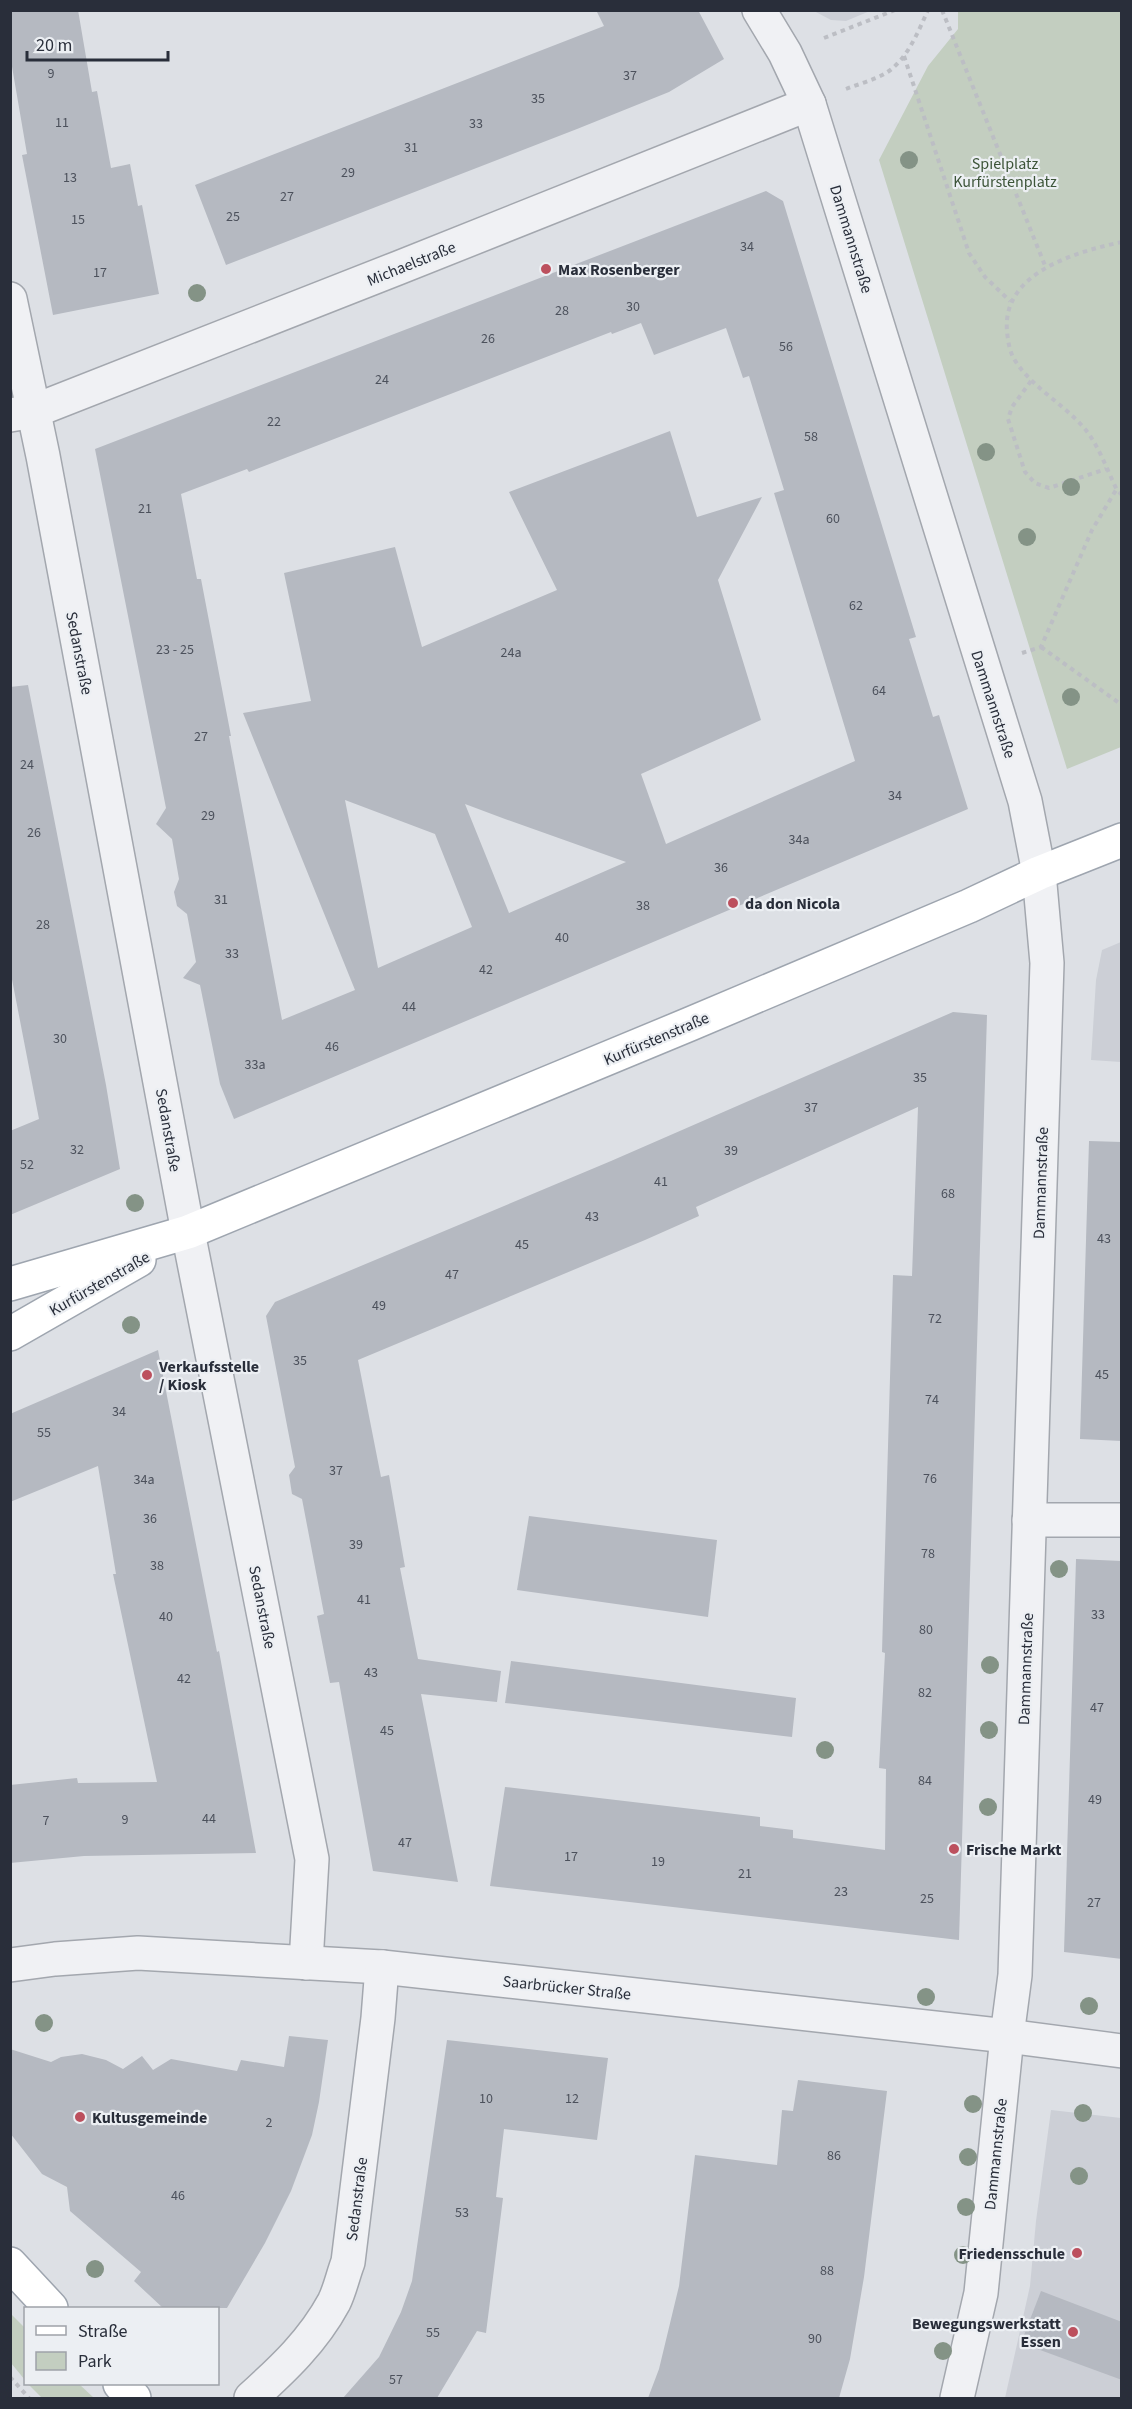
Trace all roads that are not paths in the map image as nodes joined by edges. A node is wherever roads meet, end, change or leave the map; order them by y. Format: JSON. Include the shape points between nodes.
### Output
{"nodes":[{"id":1,"x":759,"y":10,"type":"edge"},
{"id":2,"x":809,"y":104,"type":"junction"},
{"id":3,"x":10,"y":299,"type":"edge"},
{"id":4,"x":22,"y":413,"type":"edge"},
{"id":5,"x":1122,"y":840,"type":"edge"},
{"id":6,"x":1039,"y":873,"type":"junction"},
{"id":7,"x":188,"y":1232,"type":"junction"},
{"id":8,"x":10,"y":1284,"type":"edge"},
{"id":9,"x":10,"y":1334,"type":"edge"},
{"id":10,"x":1029,"y":1520,"type":"junction"},
{"id":11,"x":1122,"y":1520,"type":"edge"},
{"id":12,"x":306,"y":1963,"type":"junction"},
{"id":13,"x":10,"y":1965,"type":"edge"},
{"id":14,"x":382,"y":1967,"type":"junction"},
{"id":15,"x":1007,"y":2036,"type":"junction"},
{"id":16,"x":1122,"y":2051,"type":"edge"},
{"id":17,"x":10,"y":2264,"type":"edge"},
{"id":18,"x":50,"y":2307,"type":"edge"},
{"id":19,"x":121,"y":2385,"type":"edge"},
{"id":20,"x":134,"y":2398,"type":"edge"},
{"id":21,"x":251,"y":2398,"type":"edge"},
{"id":22,"x":957,"y":2398,"type":"edge"}],
"edges":[{"from":1,"to":2,"type":"street","name":"Dammannstraße"},
{"from":2,"to":4,"type":"street","name":"Michaelstraße"},
{"from":2,"to":6,"type":"street","name":"Dammannstraße","via":[[1025,801]]},
{"from":3,"to":4,"type":"street","name":"Sedanstraße"},
{"from":4,"to":7,"type":"street","name":"Sedanstraße"},
{"from":5,"to":6,"type":"main road","name":"Kurfürstenstraße"},
{"from":6,"to":7,"type":"main road","name":"Kurfürstenstraße","via":[[690,1024]]},
{"from":6,"to":10,"type":"street","name":"Dammannstraße","via":[[1047,963]]},
{"from":7,"to":8,"type":"main road","name":"Kurfürstenstraße"},
{"from":7,"to":9,"type":"main road","name":"Kurfürstenstraße"},
{"from":7,"to":12,"type":"street","name":"Sedanstraße","via":[[312,1859]]},
{"from":10,"to":11,"type":"street"},
{"from":10,"to":15,"type":"street","name":"Dammannstraße","via":[[1016,1975]]},
{"from":12,"to":13,"type":"street","name":"Saarbrücker Straße","via":[[138,1953]]},
{"from":12,"to":14,"type":"street","name":"Saarbrücker Straße"},
{"from":14,"to":15,"type":"street","name":"Saarbrücker Straße"},
{"from":14,"to":21,"type":"street","name":"Sedanstraße","via":[[348,2262],[334,2301],[311,2339]]},
{"from":15,"to":16,"type":"street","name":"Saarbrücker Straße"},
{"from":15,"to":22,"type":"street","name":"Dammannstraße","via":[[981,2293]]},
{"from":17,"to":18,"type":"main road"},
{"from":19,"to":20,"type":"main road"}]}
